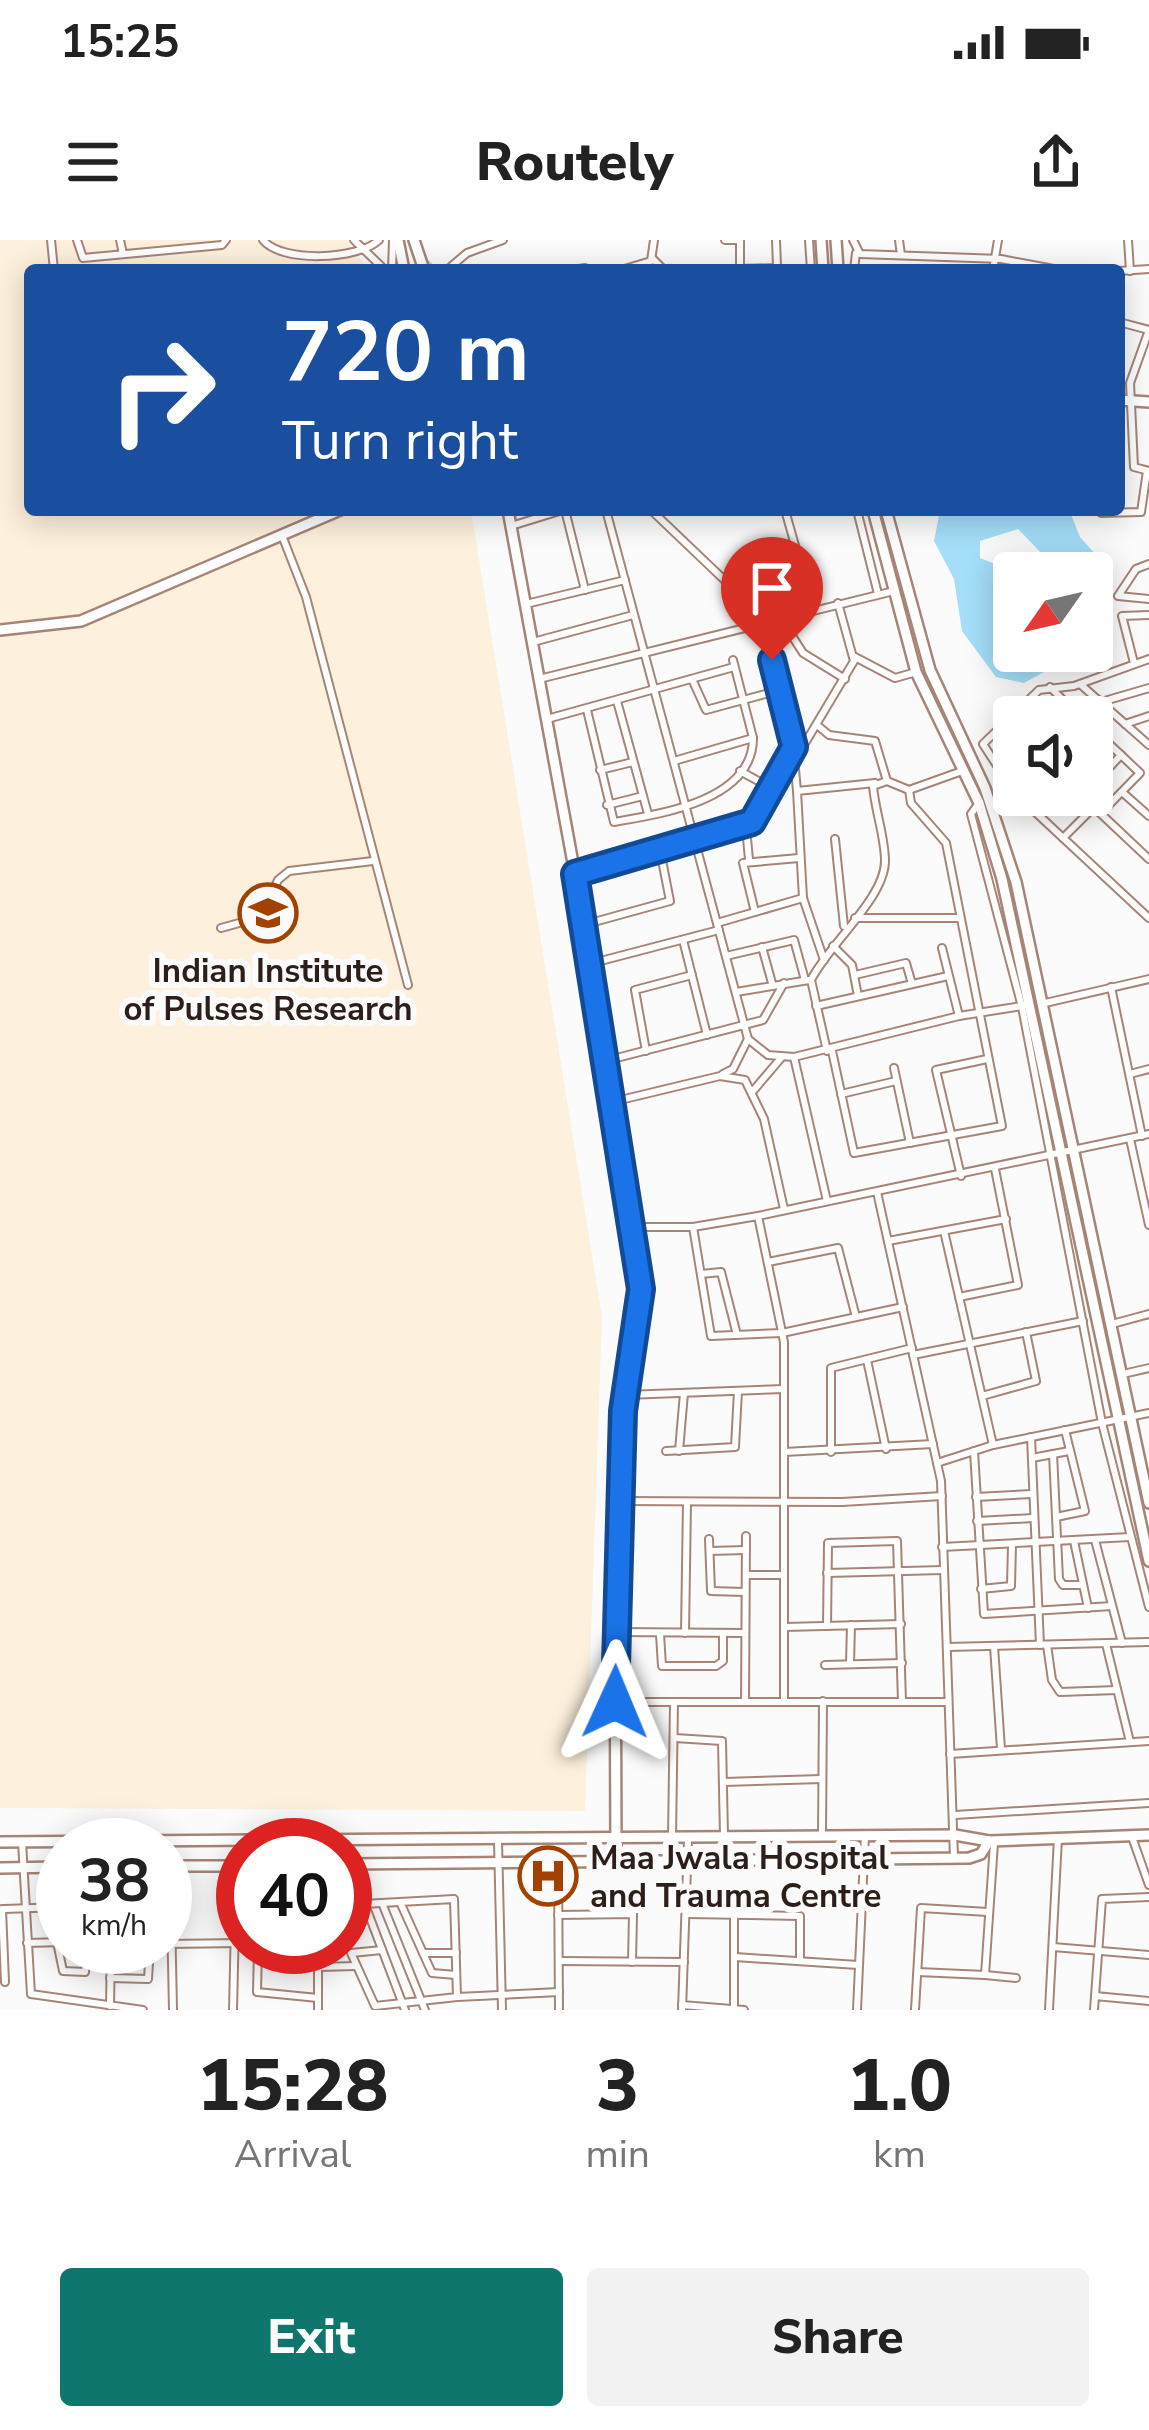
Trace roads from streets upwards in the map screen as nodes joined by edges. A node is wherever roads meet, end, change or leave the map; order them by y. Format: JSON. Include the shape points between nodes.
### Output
{"nodes":[{"id":1,"x":77,"y":240,"type":"edge"},
{"id":2,"x":120,"y":240,"type":"edge"},
{"id":3,"x":148,"y":240,"type":"edge"},
{"id":4,"x":226,"y":240,"type":"edge"},
{"id":5,"x":263,"y":240,"type":"edge"},
{"id":6,"x":355,"y":240,"type":"edge"},
{"id":7,"x":379,"y":240,"type":"edge"},
{"id":8,"x":503,"y":240,"type":"edge"},
{"id":9,"x":654,"y":240,"type":"edge"},
{"id":10,"x":725,"y":240,"type":"edge"},
{"id":11,"x":853,"y":240,"type":"edge"},
{"id":12,"x":898,"y":240,"type":"edge"},
{"id":13,"x":998,"y":240,"type":"edge"},
{"id":14,"x":1128,"y":240,"type":"edge"},
{"id":15,"x":177,"y":245,"type":"edge"},
{"id":16,"x":150,"y":252,"type":"junction"},
{"id":17,"x":366,"y":252,"type":"junction"},
{"id":18,"x":856,"y":253,"type":"junction"},
{"id":19,"x":122,"y":254,"type":"junction"},
{"id":20,"x":901,"y":255,"type":"junction"},
{"id":21,"x":994,"y":258,"type":"junction"},
{"id":22,"x":653,"y":259,"type":"junction"},
{"id":23,"x":924,"y":259,"type":"junction"},
{"id":24,"x":381,"y":264,"type":"edge"},
{"id":25,"x":454,"y":264,"type":"edge"},
{"id":26,"x":638,"y":264,"type":"edge"},
{"id":27,"x":658,"y":264,"type":"edge"},
{"id":28,"x":740,"y":264,"type":"edge"},
{"id":29,"x":855,"y":264,"type":"edge"},
{"id":30,"x":924,"y":264,"type":"edge"},
{"id":31,"x":994,"y":264,"type":"edge"},
{"id":32,"x":1026,"y":264,"type":"edge"},
{"id":33,"x":1149,"y":269,"type":"edge"},
{"id":34,"x":1125,"y":271,"type":"edge"},
{"id":35,"x":1130,"y":271,"type":"junction"},
{"id":36,"x":1149,"y":330,"type":"edge"},
{"id":37,"x":1125,"y":397,"type":"edge"},
{"id":38,"x":1125,"y":407,"type":"edge"},
{"id":39,"x":1148,"y":471,"type":"edge"},
{"id":40,"x":1125,"y":511,"type":"edge"},
{"id":41,"x":328,"y":516,"type":"edge"},
{"id":42,"x":509,"y":516,"type":"edge"},
{"id":43,"x":544,"y":516,"type":"edge"},
{"id":44,"x":566,"y":516,"type":"edge"},
{"id":45,"x":608,"y":516,"type":"edge"},
{"id":46,"x":657,"y":516,"type":"edge"},
{"id":47,"x":787,"y":516,"type":"edge"},
{"id":48,"x":858,"y":516,"type":"edge"},
{"id":49,"x":875,"y":516,"type":"edge"},
{"id":50,"x":888,"y":516,"type":"edge"},
{"id":51,"x":511,"y":526,"type":"junction"},
{"id":52,"x":283,"y":538,"type":"junction"},
{"id":53,"x":1149,"y":564,"type":"edge"},
{"id":54,"x":625,"y":580,"type":"junction"},
{"id":55,"x":585,"y":590,"type":"junction"},
{"id":56,"x":895,"y":591,"type":"junction"},
{"id":57,"x":878,"y":595,"type":"junction"},
{"id":58,"x":1149,"y":599,"type":"edge"},
{"id":59,"x":526,"y":604,"type":"junction"},
{"id":60,"x":838,"y":604,"type":"junction"},
{"id":61,"x":813,"y":609,"type":"junction"},
{"id":62,"x":634,"y":614,"type":"junction"},
{"id":63,"x":1149,"y":615,"type":"edge"},
{"id":64,"x":780,"y":617,"type":"junction"},
{"id":65,"x":763,"y":621,"type":"junction"},
{"id":66,"x":0,"y":630,"type":"edge"},
{"id":67,"x":533,"y":642,"type":"junction"},
{"id":68,"x":644,"y":652,"type":"junction"},
{"id":69,"x":854,"y":657,"type":"junction"},
{"id":70,"x":1149,"y":659,"type":"edge"},
{"id":71,"x":1134,"y":663,"type":"junction"},
{"id":72,"x":916,"y":671,"type":"junction"},
{"id":73,"x":539,"y":679,"type":"junction"},
{"id":74,"x":692,"y":679,"type":"junction"},
{"id":75,"x":845,"y":679,"type":"junction"},
{"id":76,"x":1080,"y":684,"type":"junction"},
{"id":77,"x":1050,"y":687,"type":"junction"},
{"id":78,"x":1149,"y":688,"type":"edge"},
{"id":79,"x":655,"y":689,"type":"junction"},
{"id":80,"x":780,"y":690,"type":"junction"},
{"id":81,"x":1036,"y":696,"type":"edge"},
{"id":82,"x":1059,"y":696,"type":"edge"},
{"id":83,"x":1094,"y":696,"type":"edge"},
{"id":84,"x":1113,"y":697,"type":"edge"},
{"id":85,"x":743,"y":700,"type":"junction"},
{"id":86,"x":617,"y":701,"type":"junction"},
{"id":87,"x":587,"y":710,"type":"junction"},
{"id":88,"x":1113,"y":713,"type":"edge"},
{"id":89,"x":1149,"y":716,"type":"edge"},
{"id":90,"x":547,"y":719,"type":"junction"},
{"id":91,"x":817,"y":724,"type":"junction"},
{"id":92,"x":1125,"y":724,"type":"junction"},
{"id":93,"x":993,"y":734,"type":"edge"},
{"id":94,"x":753,"y":738,"type":"junction"},
{"id":95,"x":983,"y":744,"type":"junction"},
{"id":96,"x":1148,"y":744,"type":"edge"},
{"id":97,"x":1113,"y":748,"type":"edge"},
{"id":98,"x":1120,"y":755,"type":"junction"},
{"id":99,"x":969,"y":756,"type":"junction"},
{"id":100,"x":794,"y":758,"type":"junction"},
{"id":101,"x":993,"y":759,"type":"edge"},
{"id":102,"x":674,"y":760,"type":"junction"},
{"id":103,"x":633,"y":762,"type":"junction"},
{"id":104,"x":1113,"y":763,"type":"edge"},
{"id":105,"x":600,"y":770,"type":"junction"},
{"id":106,"x":740,"y":771,"type":"junction"},
{"id":107,"x":963,"y":771,"type":"junction"},
{"id":108,"x":1140,"y":773,"type":"junction"},
{"id":109,"x":887,"y":781,"type":"junction"},
{"id":110,"x":1149,"y":782,"type":"edge"},
{"id":111,"x":875,"y":783,"type":"junction"},
{"id":112,"x":773,"y":789,"type":"junction"},
{"id":113,"x":797,"y":790,"type":"junction"},
{"id":114,"x":909,"y":790,"type":"junction"},
{"id":115,"x":1122,"y":792,"type":"junction"},
{"id":116,"x":643,"y":796,"type":"junction"},
{"id":117,"x":1113,"y":798,"type":"edge"},
{"id":118,"x":686,"y":805,"type":"junction"},
{"id":119,"x":607,"y":806,"type":"junction"},
{"id":120,"x":647,"y":814,"type":"junction"},
{"id":121,"x":1040,"y":816,"type":"edge"},
{"id":122,"x":1090,"y":816,"type":"edge"},
{"id":123,"x":1103,"y":816,"type":"edge"},
{"id":124,"x":1149,"y":816,"type":"edge"},
{"id":125,"x":746,"y":826,"type":"junction"},
{"id":126,"x":1063,"y":838,"type":"junction"},
{"id":127,"x":835,"y":839,"type":"dead end"},
{"id":128,"x":695,"y":840,"type":"junction"},
{"id":129,"x":660,"y":850,"type":"junction"},
{"id":130,"x":799,"y":858,"type":"junction"},
{"id":131,"x":1149,"y":859,"type":"edge"},
{"id":132,"x":749,"y":860,"type":"junction"},
{"id":133,"x":374,"y":861,"type":"junction"},
{"id":134,"x":575,"y":874,"type":"junction"},
{"id":135,"x":803,"y":898,"type":"junction"},
{"id":136,"x":755,"y":912,"type":"junction"},
{"id":137,"x":852,"y":918,"type":"junction"},
{"id":138,"x":959,"y":918,"type":"junction"},
{"id":139,"x":1149,"y":918,"type":"edge"},
{"id":140,"x":583,"y":926,"type":"junction"},
{"id":141,"x":718,"y":927,"type":"junction"},
{"id":142,"x":221,"y":928,"type":"dead end"},
{"id":143,"x":844,"y":929,"type":"junction"},
{"id":144,"x":683,"y":940,"type":"junction"},
{"id":145,"x":833,"y":946,"type":"junction"},
{"id":146,"x":762,"y":947,"type":"junction"},
{"id":147,"x":942,"y":948,"type":"dead end"},
{"id":148,"x":726,"y":956,"type":"junction"},
{"id":149,"x":824,"y":960,"type":"junction"},
{"id":150,"x":589,"y":964,"type":"junction"},
{"id":151,"x":692,"y":975,"type":"junction"},
{"id":152,"x":855,"y":975,"type":"junction"},
{"id":153,"x":948,"y":976,"type":"junction"},
{"id":154,"x":1149,"y":979,"type":"edge"},
{"id":155,"x":808,"y":980,"type":"junction"},
{"id":156,"x":772,"y":983,"type":"junction"},
{"id":157,"x":784,"y":983,"type":"junction"},
{"id":158,"x":912,"y":984,"type":"junction"},
{"id":159,"x":408,"y":985,"type":"dead end"},
{"id":160,"x":1111,"y":987,"type":"junction"},
{"id":161,"x":736,"y":992,"type":"junction"},
{"id":162,"x":858,"y":996,"type":"junction"},
{"id":163,"x":1043,"y":1004,"type":"junction"},
{"id":164,"x":817,"y":1006,"type":"junction"},
{"id":165,"x":1026,"y":1006,"type":"junction"},
{"id":166,"x":979,"y":1012,"type":"junction"},
{"id":167,"x":959,"y":1016,"type":"junction"},
{"id":168,"x":746,"y":1028,"type":"junction"},
{"id":169,"x":707,"y":1036,"type":"junction"},
{"id":170,"x":748,"y":1039,"type":"junction"},
{"id":171,"x":829,"y":1050,"type":"junction"},
{"id":172,"x":646,"y":1051,"type":"junction"},
{"id":173,"x":794,"y":1057,"type":"junction"},
{"id":174,"x":781,"y":1058,"type":"junction"},
{"id":175,"x":987,"y":1059,"type":"junction"},
{"id":176,"x":605,"y":1061,"type":"junction"},
{"id":177,"x":894,"y":1068,"type":"dead end"},
{"id":178,"x":1149,"y":1070,"type":"edge"},
{"id":179,"x":1130,"y":1074,"type":"junction"},
{"id":180,"x":720,"y":1076,"type":"junction"},
{"id":181,"x":897,"y":1081,"type":"junction"},
{"id":182,"x":753,"y":1091,"type":"junction"},
{"id":183,"x":841,"y":1094,"type":"junction"},
{"id":184,"x":612,"y":1102,"type":"junction"},
{"id":185,"x":1146,"y":1135,"type":"edge"},
{"id":186,"x":951,"y":1136,"type":"junction"},
{"id":187,"x":1130,"y":1138,"type":"junction"},
{"id":188,"x":910,"y":1143,"type":"junction"},
{"id":189,"x":1075,"y":1153,"type":"junction"},
{"id":190,"x":1058,"y":1156,"type":"junction"},
{"id":191,"x":995,"y":1169,"type":"junction"},
{"id":192,"x":961,"y":1176,"type":"junction"},
{"id":193,"x":1145,"y":1191,"type":"edge"},
{"id":194,"x":877,"y":1192,"type":"junction"},
{"id":195,"x":827,"y":1202,"type":"junction"},
{"id":196,"x":784,"y":1209,"type":"junction"},
{"id":197,"x":758,"y":1216,"type":"junction"},
{"id":198,"x":1006,"y":1219,"type":"junction"},
{"id":199,"x":1149,"y":1225,"type":"edge"},
{"id":200,"x":632,"y":1227,"type":"junction"},
{"id":201,"x":693,"y":1227,"type":"junction"},
{"id":202,"x":944,"y":1231,"type":"junction"},
{"id":203,"x":888,"y":1241,"type":"junction"},
{"id":204,"x":768,"y":1262,"type":"junction"},
{"id":205,"x":701,"y":1274,"type":"junction"},
{"id":206,"x":959,"y":1297,"type":"junction"},
{"id":207,"x":903,"y":1307,"type":"junction"},
{"id":208,"x":1149,"y":1314,"type":"edge"},
{"id":209,"x":856,"y":1317,"type":"junction"},
{"id":210,"x":1083,"y":1321,"type":"junction"},
{"id":211,"x":1109,"y":1324,"type":"junction"},
{"id":212,"x":1026,"y":1332,"type":"junction"},
{"id":213,"x":782,"y":1333,"type":"junction"},
{"id":214,"x":736,"y":1335,"type":"junction"},
{"id":215,"x":970,"y":1343,"type":"junction"},
{"id":216,"x":912,"y":1351,"type":"junction"},
{"id":217,"x":867,"y":1360,"type":"junction"},
{"id":218,"x":1149,"y":1368,"type":"edge"},
{"id":219,"x":1119,"y":1375,"type":"junction"},
{"id":220,"x":784,"y":1389,"type":"junction"},
{"id":221,"x":738,"y":1391,"type":"junction"},
{"id":222,"x":685,"y":1393,"type":"junction"},
{"id":223,"x":626,"y":1395,"type":"junction"},
{"id":224,"x":982,"y":1396,"type":"junction"},
{"id":225,"x":1149,"y":1413,"type":"edge"},
{"id":226,"x":1128,"y":1416,"type":"junction"},
{"id":227,"x":1115,"y":1419,"type":"junction"},
{"id":228,"x":1102,"y":1423,"type":"junction"},
{"id":229,"x":1065,"y":1430,"type":"junction"},
{"id":230,"x":1031,"y":1437,"type":"junction"},
{"id":231,"x":933,"y":1444,"type":"junction"},
{"id":232,"x":993,"y":1445,"type":"junction"},
{"id":233,"x":886,"y":1449,"type":"junction"},
{"id":234,"x":679,"y":1450,"type":"junction"},
{"id":235,"x":666,"y":1451,"type":"dead end"},
{"id":236,"x":974,"y":1451,"type":"junction"},
{"id":237,"x":1070,"y":1451,"type":"junction"},
{"id":238,"x":784,"y":1452,"type":"junction"},
{"id":239,"x":831,"y":1452,"type":"junction"},
{"id":240,"x":1053,"y":1454,"type":"junction"},
{"id":241,"x":1032,"y":1458,"type":"junction"},
{"id":242,"x":938,"y":1463,"type":"junction"},
{"id":243,"x":1033,"y":1494,"type":"junction"},
{"id":244,"x":942,"y":1496,"type":"junction"},
{"id":245,"x":976,"y":1497,"type":"junction"},
{"id":246,"x":619,"y":1501,"type":"junction"},
{"id":247,"x":687,"y":1502,"type":"junction"},
{"id":248,"x":784,"y":1503,"type":"junction"},
{"id":249,"x":1149,"y":1503,"type":"edge"},
{"id":250,"x":1057,"y":1516,"type":"junction"},
{"id":251,"x":1034,"y":1518,"type":"junction"},
{"id":252,"x":977,"y":1521,"type":"junction"},
{"id":253,"x":746,"y":1536,"type":"dead end"},
{"id":254,"x":1130,"y":1537,"type":"junction"},
{"id":255,"x":709,"y":1539,"type":"dead end"},
{"id":256,"x":1095,"y":1540,"type":"junction"},
{"id":257,"x":1074,"y":1541,"type":"junction"},
{"id":258,"x":1058,"y":1542,"type":"junction"},
{"id":259,"x":1035,"y":1543,"type":"junction"},
{"id":260,"x":1012,"y":1545,"type":"junction"},
{"id":261,"x":978,"y":1546,"type":"junction"},
{"id":262,"x":942,"y":1547,"type":"junction"},
{"id":263,"x":746,"y":1550,"type":"junction"},
{"id":264,"x":710,"y":1551,"type":"junction"},
{"id":265,"x":1149,"y":1561,"type":"edge"},
{"id":266,"x":943,"y":1570,"type":"junction"},
{"id":267,"x":900,"y":1571,"type":"junction"},
{"id":268,"x":827,"y":1573,"type":"junction"},
{"id":269,"x":746,"y":1575,"type":"junction"},
{"id":270,"x":784,"y":1575,"type":"junction"},
{"id":271,"x":1083,"y":1585,"type":"junction"},
{"id":272,"x":981,"y":1589,"type":"junction"},
{"id":273,"x":746,"y":1592,"type":"junction"},
{"id":274,"x":1112,"y":1606,"type":"junction"},
{"id":275,"x":1149,"y":1607,"type":"edge"},
{"id":276,"x":1088,"y":1608,"type":"junction"},
{"id":277,"x":1038,"y":1611,"type":"junction"},
{"id":278,"x":901,"y":1624,"type":"junction"},
{"id":279,"x":851,"y":1625,"type":"junction"},
{"id":280,"x":827,"y":1626,"type":"junction"},
{"id":281,"x":784,"y":1628,"type":"junction"},
{"id":282,"x":616,"y":1632,"type":"junction"},
{"id":283,"x":686,"y":1633,"type":"junction"},
{"id":284,"x":723,"y":1633,"type":"junction"},
{"id":285,"x":745,"y":1633,"type":"junction"},
{"id":286,"x":661,"y":1634,"type":"junction"},
{"id":287,"x":1149,"y":1642,"type":"edge"},
{"id":288,"x":1122,"y":1643,"type":"junction"},
{"id":289,"x":1106,"y":1644,"type":"junction"},
{"id":290,"x":1043,"y":1645,"type":"junction"},
{"id":291,"x":994,"y":1646,"type":"junction"},
{"id":292,"x":947,"y":1647,"type":"junction"},
{"id":293,"x":902,"y":1663,"type":"junction"},
{"id":294,"x":850,"y":1664,"type":"junction"},
{"id":295,"x":825,"y":1665,"type":"dead end"},
{"id":296,"x":1117,"y":1690,"type":"junction"},
{"id":297,"x":823,"y":1701,"type":"junction"},
{"id":298,"x":615,"y":1702,"type":"junction"},
{"id":299,"x":674,"y":1702,"type":"junction"},
{"id":300,"x":746,"y":1702,"type":"junction"},
{"id":301,"x":784,"y":1702,"type":"junction"},
{"id":302,"x":902,"y":1702,"type":"junction"},
{"id":303,"x":946,"y":1702,"type":"junction"},
{"id":304,"x":675,"y":1738,"type":"junction"},
{"id":305,"x":1149,"y":1741,"type":"edge"},
{"id":306,"x":1130,"y":1742,"type":"junction"},
{"id":307,"x":1001,"y":1749,"type":"junction"},
{"id":308,"x":950,"y":1754,"type":"junction"},
{"id":309,"x":822,"y":1779,"type":"junction"},
{"id":310,"x":724,"y":1782,"type":"junction"},
{"id":311,"x":1149,"y":1803,"type":"edge"},
{"id":312,"x":954,"y":1815,"type":"junction"},
{"id":313,"x":1131,"y":1834,"type":"junction"},
{"id":314,"x":1149,"y":1834,"type":"edge"},
{"id":315,"x":865,"y":1835,"type":"junction"},
{"id":316,"x":955,"y":1835,"type":"junction"},
{"id":317,"x":1058,"y":1835,"type":"junction"},
{"id":318,"x":822,"y":1836,"type":"junction"},
{"id":319,"x":672,"y":1840,"type":"junction"},
{"id":320,"x":688,"y":1840,"type":"junction"},
{"id":321,"x":724,"y":1840,"type":"junction"},
{"id":322,"x":992,"y":1840,"type":"junction"},
{"id":323,"x":498,"y":1841,"type":"junction"},
{"id":324,"x":618,"y":1841,"type":"junction"},
{"id":325,"x":0,"y":1842,"type":"edge"},
{"id":326,"x":22,"y":1842,"type":"junction"},
{"id":327,"x":216,"y":1849,"type":"edge"},
{"id":328,"x":372,"y":1851,"type":"edge"},
{"id":329,"x":372,"y":1855,"type":"edge"},
{"id":330,"x":688,"y":1858,"type":"junction"},
{"id":331,"x":954,"y":1858,"type":"junction"},
{"id":332,"x":616,"y":1859,"type":"junction"},
{"id":333,"x":862,"y":1859,"type":"junction"},
{"id":334,"x":558,"y":1860,"type":"junction"},
{"id":335,"x":500,"y":1863,"type":"junction"},
{"id":336,"x":0,"y":1868,"type":"edge"},
{"id":337,"x":22,"y":1868,"type":"junction"},
{"id":338,"x":36,"y":1868,"type":"edge"},
{"id":339,"x":1149,"y":1885,"type":"edge"},
{"id":340,"x":1149,"y":1897,"type":"edge"},
{"id":341,"x":400,"y":1902,"type":"junction"},
{"id":342,"x":382,"y":1903,"type":"junction"},
{"id":343,"x":372,"y":1904,"type":"edge"},
{"id":344,"x":25,"y":1908,"type":"junction"},
{"id":345,"x":36,"y":1908,"type":"edge"},
{"id":346,"x":1,"y":1909,"type":"edge"},
{"id":347,"x":988,"y":1912,"type":"junction"},
{"id":348,"x":686,"y":1914,"type":"junction"},
{"id":349,"x":734,"y":1914,"type":"junction"},
{"id":350,"x":558,"y":1915,"type":"junction"},
{"id":351,"x":372,"y":1924,"type":"edge"},
{"id":352,"x":27,"y":1943,"type":"junction"},
{"id":353,"x":36,"y":1943,"type":"edge"},
{"id":354,"x":1053,"y":1948,"type":"junction"},
{"id":355,"x":372,"y":1950,"type":"edge"},
{"id":356,"x":382,"y":1950,"type":"junction"},
{"id":357,"x":1098,"y":1951,"type":"junction"},
{"id":358,"x":423,"y":1953,"type":"junction"},
{"id":359,"x":456,"y":1953,"type":"junction"},
{"id":360,"x":1149,"y":1955,"type":"edge"},
{"id":361,"x":735,"y":1957,"type":"junction"},
{"id":362,"x":559,"y":1961,"type":"junction"},
{"id":363,"x":800,"y":1961,"type":"junction"},
{"id":364,"x":632,"y":1962,"type":"junction"},
{"id":365,"x":684,"y":1962,"type":"junction"},
{"id":366,"x":858,"y":1965,"type":"junction"},
{"id":367,"x":918,"y":1972,"type":"junction"},
{"id":368,"x":110,"y":1974,"type":"edge"},
{"id":369,"x":148,"y":1974,"type":"edge"},
{"id":370,"x":171,"y":1974,"type":"edge"},
{"id":371,"x":236,"y":1974,"type":"edge"},
{"id":372,"x":257,"y":1974,"type":"edge"},
{"id":373,"x":318,"y":1974,"type":"edge"},
{"id":374,"x":360,"y":1974,"type":"edge"},
{"id":375,"x":456,"y":1975,"type":"junction"},
{"id":376,"x":985,"y":1975,"type":"junction"},
{"id":377,"x":110,"y":1978,"type":"junction"},
{"id":378,"x":1016,"y":1978,"type":"dead end"},
{"id":379,"x":5,"y":1982,"type":"dead end"},
{"id":380,"x":559,"y":1992,"type":"junction"},
{"id":381,"x":502,"y":1995,"type":"junction"},
{"id":382,"x":1095,"y":1996,"type":"junction"},
{"id":383,"x":457,"y":1997,"type":"junction"},
{"id":384,"x":318,"y":1998,"type":"junction"},
{"id":385,"x":422,"y":2000,"type":"junction"},
{"id":386,"x":1149,"y":2001,"type":"edge"},
{"id":387,"x":67,"y":2005,"type":"edge"},
{"id":388,"x":110,"y":2006,"type":"junction"},
{"id":389,"x":404,"y":2007,"type":"edge"},
{"id":390,"x":682,"y":2008,"type":"edge"},
{"id":391,"x":131,"y":2009,"type":"edge"},
{"id":392,"x":734,"y":2009,"type":"edge"},
{"id":393,"x":143,"y":2010,"type":"edge"},
{"id":394,"x":173,"y":2010,"type":"edge"},
{"id":395,"x":232,"y":2010,"type":"edge"},
{"id":396,"x":318,"y":2010,"type":"edge"},
{"id":397,"x":425,"y":2010,"type":"edge"},
{"id":398,"x":502,"y":2010,"type":"edge"},
{"id":399,"x":559,"y":2010,"type":"edge"},
{"id":400,"x":744,"y":2010,"type":"edge"},
{"id":401,"x":857,"y":2010,"type":"edge"},
{"id":402,"x":915,"y":2010,"type":"edge"},
{"id":403,"x":1049,"y":2010,"type":"edge"},
{"id":404,"x":1094,"y":2010,"type":"edge"}],
"edges":[{"from":1,"to":19,"type":"street","via":[[81,258]]},
{"from":2,"to":19,"type":"street"},
{"from":3,"to":16,"type":"street"},
{"from":4,"to":15,"type":"street"},
{"from":5,"to":17,"type":"street","via":[[280,252]]},
{"from":6,"to":17,"type":"street"},
{"from":7,"to":17,"type":"street"},
{"from":8,"to":25,"type":"street"},
{"from":9,"to":22,"type":"street"},
{"from":10,"to":28,"type":"street","via":[[740,240]]},
{"from":11,"to":18,"type":"street"},
{"from":12,"to":20,"type":"street"},
{"from":13,"to":21,"type":"street"},
{"from":14,"to":35,"type":"street"},
{"from":15,"to":16,"type":"street"},
{"from":16,"to":19,"type":"street"},
{"from":17,"to":24,"type":"street"},
{"from":18,"to":20,"type":"street"},
{"from":18,"to":29,"type":"street"},
{"from":20,"to":23,"type":"street"},
{"from":21,"to":23,"type":"street"},
{"from":21,"to":31,"type":"street"},
{"from":21,"to":32,"type":"street"},
{"from":22,"to":26,"type":"street"},
{"from":22,"to":27,"type":"street"},
{"from":23,"to":30,"type":"street"},
{"from":33,"to":35,"type":"street"},
{"from":34,"to":35,"type":"street"},
{"from":36,"to":37,"type":"street"},
{"from":38,"to":39,"type":"street","via":[[1134,466]]},
{"from":39,"to":40,"type":"street","via":[[1144,510]]},
{"from":41,"to":52,"type":"street"},
{"from":42,"to":51,"type":"street"},
{"from":43,"to":51,"type":"street"},
{"from":44,"to":55,"type":"street"},
{"from":45,"to":54,"type":"street"},
{"from":46,"to":65,"type":"street"},
{"from":47,"to":61,"type":"street"},
{"from":48,"to":57,"type":"street"},
{"from":49,"to":56,"type":"street"},
{"from":50,"to":99,"type":"street","via":[[930,670]]},
{"from":51,"to":59,"type":"street"},
{"from":52,"to":66,"type":"street","via":[[81,621]]},
{"from":52,"to":133,"type":"street"},
{"from":53,"to":58,"type":"street","via":[[1118,596]]},
{"from":54,"to":55,"type":"street"},
{"from":54,"to":62,"type":"street"},
{"from":55,"to":59,"type":"street"},
{"from":56,"to":57,"type":"street"},
{"from":56,"to":72,"type":"street"},
{"from":57,"to":60,"type":"street"},
{"from":59,"to":67,"type":"street"},
{"from":60,"to":61,"type":"street"},
{"from":60,"to":69,"type":"street"},
{"from":61,"to":64,"type":"street"},
{"from":62,"to":67,"type":"street"},
{"from":62,"to":68,"type":"street"},
{"from":63,"to":71,"type":"street","via":[[1122,616]]},
{"from":64,"to":65,"type":"street"},
{"from":64,"to":75,"type":"street","via":[[803,653]]},
{"from":65,"to":68,"type":"street"},
{"from":65,"to":80,"type":"street"},
{"from":67,"to":73,"type":"street"},
{"from":68,"to":73,"type":"street"},
{"from":68,"to":79,"type":"street"},
{"from":69,"to":72,"type":"street","via":[[895,678]]},
{"from":69,"to":75,"type":"street"},
{"from":70,"to":71,"type":"street"},
{"from":71,"to":76,"type":"street"},
{"from":72,"to":107,"type":"street"},
{"from":73,"to":90,"type":"street"},
{"from":74,"to":79,"type":"street"},
{"from":74,"to":85,"type":"street","via":[[703,710]]},
{"from":74,"to":85,"type":"street","via":[[734,664]]},
{"from":75,"to":91,"type":"street"},
{"from":76,"to":77,"type":"street"},
{"from":76,"to":83,"type":"street"},
{"from":77,"to":81,"type":"street"},
{"from":77,"to":82,"type":"street"},
{"from":78,"to":84,"type":"street"},
{"from":79,"to":86,"type":"street"},
{"from":79,"to":102,"type":"street"},
{"from":80,"to":85,"type":"street"},
{"from":80,"to":100,"type":"street"},
{"from":85,"to":94,"type":"street"},
{"from":86,"to":87,"type":"street"},
{"from":86,"to":103,"type":"street"},
{"from":87,"to":90,"type":"street"},
{"from":87,"to":105,"type":"street"},
{"from":88,"to":92,"type":"street"},
{"from":89,"to":92,"type":"street"},
{"from":90,"to":134,"type":"street"},
{"from":91,"to":100,"type":"street"},
{"from":91,"to":109,"type":"street","via":[[829,735],[875,741]]},
{"from":92,"to":96,"type":"street"},
{"from":93,"to":95,"type":"street"},
{"from":94,"to":102,"type":"street"},
{"from":94,"to":106,"type":"street"},
{"from":95,"to":99,"type":"street"},
{"from":95,"to":101,"type":"street"},
{"from":97,"to":98,"type":"street"},
{"from":98,"to":104,"type":"street"},
{"from":98,"to":108,"type":"street"},
{"from":99,"to":163,"type":"street","via":[[1001,829]]},
{"from":100,"to":112,"type":"street"},
{"from":100,"to":113,"type":"street"},
{"from":102,"to":118,"type":"street"},
{"from":103,"to":105,"type":"street"},
{"from":103,"to":116,"type":"street"},
{"from":105,"to":119,"type":"street"},
{"from":106,"to":112,"type":"street"},
{"from":106,"to":118,"type":"street","via":[[725,790]]},
{"from":107,"to":114,"type":"street"},
{"from":107,"to":165,"type":"street","via":[[979,803]]},
{"from":108,"to":110,"type":"street"},
{"from":108,"to":115,"type":"street"},
{"from":109,"to":111,"type":"street"},
{"from":109,"to":114,"type":"street"},
{"from":111,"to":113,"type":"street"},
{"from":111,"to":137,"type":"street","via":[[882,885]]},
{"from":112,"to":125,"type":"street"},
{"from":113,"to":130,"type":"street"},
{"from":114,"to":138,"type":"street","via":[[946,843]]},
{"from":115,"to":117,"type":"street"},
{"from":115,"to":124,"type":"street"},
{"from":116,"to":119,"type":"street"},
{"from":116,"to":120,"type":"street"},
{"from":118,"to":120,"type":"street"},
{"from":118,"to":128,"type":"street"},
{"from":119,"to":120,"type":"street","via":[[614,822]]},
{"from":121,"to":126,"type":"street"},
{"from":122,"to":126,"type":"street"},
{"from":123,"to":131,"type":"street"},
{"from":125,"to":128,"type":"street"},
{"from":125,"to":132,"type":"street"},
{"from":126,"to":139,"type":"street"},
{"from":127,"to":143,"type":"street"},
{"from":128,"to":129,"type":"street"},
{"from":128,"to":141,"type":"street"},
{"from":129,"to":134,"type":"street"},
{"from":129,"to":140,"type":"street","via":[[670,902]]},
{"from":130,"to":132,"type":"street"},
{"from":130,"to":135,"type":"street"},
{"from":132,"to":136,"type":"street","via":[[743,866]]},
{"from":133,"to":142,"type":"street","via":[[289,871],[261,917]]},
{"from":133,"to":159,"type":"street"},
{"from":134,"to":140,"type":"street"},
{"from":135,"to":136,"type":"street"},
{"from":135,"to":149,"type":"street"},
{"from":136,"to":141,"type":"street"},
{"from":137,"to":138,"type":"street"},
{"from":137,"to":143,"type":"street"},
{"from":138,"to":166,"type":"street"},
{"from":140,"to":150,"type":"street"},
{"from":141,"to":144,"type":"street"},
{"from":141,"to":148,"type":"street"},
{"from":143,"to":145,"type":"street"},
{"from":144,"to":150,"type":"street"},
{"from":144,"to":151,"type":"street"},
{"from":145,"to":149,"type":"street"},
{"from":145,"to":152,"type":"street"},
{"from":146,"to":148,"type":"street"},
{"from":146,"to":155,"type":"street","via":[[794,940]]},
{"from":146,"to":156,"type":"street"},
{"from":147,"to":153,"type":"street"},
{"from":148,"to":161,"type":"street"},
{"from":149,"to":155,"type":"street"},
{"from":150,"to":176,"type":"street"},
{"from":151,"to":169,"type":"street"},
{"from":151,"to":172,"type":"street","via":[[634,990]]},
{"from":152,"to":158,"type":"street","via":[[906,964]]},
{"from":152,"to":162,"type":"street"},
{"from":153,"to":158,"type":"street"},
{"from":153,"to":167,"type":"street"},
{"from":154,"to":160,"type":"street"},
{"from":155,"to":157,"type":"street"},
{"from":155,"to":164,"type":"street"},
{"from":156,"to":157,"type":"street"},
{"from":156,"to":161,"type":"street"},
{"from":157,"to":168,"type":"street","via":[[768,1016]]},
{"from":158,"to":162,"type":"street"},
{"from":160,"to":163,"type":"street"},
{"from":160,"to":179,"type":"street"},
{"from":161,"to":168,"type":"street"},
{"from":162,"to":164,"type":"street"},
{"from":163,"to":165,"type":"street"},
{"from":163,"to":189,"type":"street"},
{"from":164,"to":171,"type":"street"},
{"from":165,"to":166,"type":"street"},
{"from":165,"to":190,"type":"street"},
{"from":166,"to":167,"type":"street"},
{"from":166,"to":175,"type":"street"},
{"from":167,"to":171,"type":"street"},
{"from":168,"to":169,"type":"street"},
{"from":168,"to":170,"type":"street"},
{"from":169,"to":172,"type":"street"},
{"from":170,"to":174,"type":"street"},
{"from":170,"to":180,"type":"street","via":[[733,1069]]},
{"from":171,"to":173,"type":"street"},
{"from":171,"to":183,"type":"street"},
{"from":172,"to":176,"type":"street"},
{"from":173,"to":174,"type":"street"},
{"from":173,"to":195,"type":"street"},
{"from":174,"to":182,"type":"street"},
{"from":175,"to":186,"type":"street","via":[[936,1070]]},
{"from":175,"to":186,"type":"street","via":[[1002,1126]]},
{"from":176,"to":184,"type":"street"},
{"from":177,"to":181,"type":"street"},
{"from":178,"to":179,"type":"street"},
{"from":179,"to":185,"type":"street"},
{"from":180,"to":182,"type":"street","via":[[736,1075]]},
{"from":180,"to":184,"type":"street"},
{"from":181,"to":183,"type":"street"},
{"from":181,"to":188,"type":"street"},
{"from":182,"to":196,"type":"street"},
{"from":183,"to":188,"type":"street","via":[[854,1153]]},
{"from":184,"to":200,"type":"street"},
{"from":185,"to":187,"type":"street"},
{"from":186,"to":188,"type":"street"},
{"from":186,"to":192,"type":"street"},
{"from":187,"to":189,"type":"street"},
{"from":187,"to":193,"type":"street"},
{"from":189,"to":190,"type":"street"},
{"from":189,"to":211,"type":"street"},
{"from":190,"to":191,"type":"street"},
{"from":190,"to":210,"type":"street"},
{"from":190,"to":227,"type":"street"},
{"from":191,"to":192,"type":"street"},
{"from":191,"to":198,"type":"street"},
{"from":192,"to":194,"type":"street"},
{"from":193,"to":199,"type":"street"},
{"from":194,"to":195,"type":"street"},
{"from":194,"to":203,"type":"street"},
{"from":195,"to":196,"type":"street"},
{"from":196,"to":197,"type":"street"},
{"from":197,"to":201,"type":"street"},
{"from":197,"to":204,"type":"street"},
{"from":198,"to":202,"type":"street"},
{"from":198,"to":206,"type":"street","via":[[1018,1285]]},
{"from":200,"to":201,"type":"street"},
{"from":200,"to":223,"type":"street","via":[[641,1289]]},
{"from":201,"to":205,"type":"street"},
{"from":202,"to":203,"type":"street"},
{"from":202,"to":206,"type":"street"},
{"from":203,"to":207,"type":"street"},
{"from":204,"to":209,"type":"street","via":[[838,1248]]},
{"from":204,"to":213,"type":"street"},
{"from":205,"to":214,"type":"street","via":[[721,1271]]},
{"from":205,"to":214,"type":"street","via":[[709,1332]]},
{"from":206,"to":215,"type":"street"},
{"from":207,"to":209,"type":"street"},
{"from":207,"to":216,"type":"street"},
{"from":208,"to":211,"type":"street"},
{"from":209,"to":213,"type":"street"},
{"from":210,"to":212,"type":"street"},
{"from":210,"to":228,"type":"street"},
{"from":211,"to":219,"type":"street"},
{"from":212,"to":215,"type":"street"},
{"from":212,"to":224,"type":"street","via":[[1036,1381]]},
{"from":213,"to":214,"type":"street"},
{"from":213,"to":220,"type":"street"},
{"from":215,"to":216,"type":"street"},
{"from":215,"to":224,"type":"street"},
{"from":216,"to":217,"type":"street"},
{"from":216,"to":231,"type":"street"},
{"from":217,"to":233,"type":"street"},
{"from":217,"to":239,"type":"street","via":[[831,1368]]},
{"from":218,"to":219,"type":"street"},
{"from":219,"to":226,"type":"street"},
{"from":220,"to":221,"type":"street"},
{"from":220,"to":238,"type":"street"},
{"from":221,"to":222,"type":"street"},
{"from":221,"to":234,"type":"street","via":[[735,1447]]},
{"from":222,"to":223,"type":"street"},
{"from":222,"to":234,"type":"street"},
{"from":223,"to":246,"type":"street"},
{"from":224,"to":232,"type":"street"},
{"from":225,"to":226,"type":"street"},
{"from":226,"to":227,"type":"street"},
{"from":226,"to":249,"type":"street"},
{"from":227,"to":228,"type":"street"},
{"from":227,"to":265,"type":"street"},
{"from":228,"to":229,"type":"street"},
{"from":228,"to":254,"type":"street"},
{"from":229,"to":230,"type":"street"},
{"from":229,"to":237,"type":"street"},
{"from":230,"to":232,"type":"street"},
{"from":230,"to":241,"type":"street"},
{"from":231,"to":233,"type":"street"},
{"from":231,"to":242,"type":"street"},
{"from":232,"to":236,"type":"street"},
{"from":233,"to":239,"type":"street"},
{"from":234,"to":235,"type":"street"},
{"from":236,"to":242,"type":"street"},
{"from":236,"to":245,"type":"street"},
{"from":237,"to":240,"type":"street"},
{"from":237,"to":250,"type":"street","via":[[1084,1511]]},
{"from":238,"to":239,"type":"street"},
{"from":238,"to":248,"type":"street"},
{"from":240,"to":241,"type":"street"},
{"from":240,"to":250,"type":"street"},
{"from":241,"to":243,"type":"street"},
{"from":242,"to":244,"type":"street"},
{"from":243,"to":245,"type":"street"},
{"from":243,"to":251,"type":"street"},
{"from":244,"to":248,"type":"street"},
{"from":244,"to":262,"type":"street"},
{"from":245,"to":252,"type":"street"},
{"from":246,"to":247,"type":"street"},
{"from":246,"to":282,"type":"street"},
{"from":247,"to":248,"type":"street"},
{"from":247,"to":283,"type":"street"},
{"from":248,"to":270,"type":"street"},
{"from":250,"to":258,"type":"street"},
{"from":251,"to":252,"type":"street"},
{"from":251,"to":259,"type":"street"},
{"from":252,"to":261,"type":"street"},
{"from":253,"to":263,"type":"street"},
{"from":254,"to":256,"type":"street"},
{"from":254,"to":275,"type":"street"},
{"from":255,"to":264,"type":"street"},
{"from":256,"to":257,"type":"street"},
{"from":256,"to":274,"type":"street"},
{"from":257,"to":258,"type":"street"},
{"from":257,"to":271,"type":"street"},
{"from":258,"to":259,"type":"street"},
{"from":258,"to":271,"type":"street","via":[[1060,1583]]},
{"from":259,"to":260,"type":"street"},
{"from":259,"to":277,"type":"street"},
{"from":260,"to":261,"type":"street"},
{"from":260,"to":272,"type":"street","via":[[1011,1586]]},
{"from":261,"to":262,"type":"street"},
{"from":261,"to":272,"type":"street"},
{"from":262,"to":266,"type":"street"},
{"from":263,"to":264,"type":"street"},
{"from":263,"to":269,"type":"street"},
{"from":264,"to":273,"type":"street","via":[[711,1591]]},
{"from":266,"to":267,"type":"street"},
{"from":266,"to":292,"type":"street"},
{"from":267,"to":268,"type":"street"},
{"from":267,"to":268,"type":"street","via":[[895,1540],[832,1540]]},
{"from":267,"to":278,"type":"street"},
{"from":268,"to":280,"type":"street"},
{"from":269,"to":270,"type":"street"},
{"from":269,"to":273,"type":"street"},
{"from":270,"to":281,"type":"street"},
{"from":271,"to":276,"type":"street"},
{"from":272,"to":277,"type":"street","via":[[987,1615]]},
{"from":273,"to":285,"type":"street"},
{"from":274,"to":276,"type":"street"},
{"from":274,"to":288,"type":"street"},
{"from":276,"to":277,"type":"street"},
{"from":277,"to":290,"type":"street"},
{"from":278,"to":279,"type":"street"},
{"from":278,"to":293,"type":"street"},
{"from":279,"to":280,"type":"street"},
{"from":279,"to":294,"type":"street"},
{"from":280,"to":281,"type":"street"},
{"from":281,"to":301,"type":"street"},
{"from":282,"to":286,"type":"street"},
{"from":282,"to":298,"type":"street"},
{"from":283,"to":284,"type":"street"},
{"from":283,"to":286,"type":"street"},
{"from":284,"to":285,"type":"street"},
{"from":284,"to":286,"type":"street","via":[[716,1666],[662,1666]]},
{"from":285,"to":300,"type":"street"},
{"from":287,"to":288,"type":"street"},
{"from":288,"to":289,"type":"street"},
{"from":289,"to":290,"type":"street"},
{"from":289,"to":296,"type":"street"},
{"from":290,"to":291,"type":"street"},
{"from":290,"to":296,"type":"street","via":[[1060,1692]]},
{"from":291,"to":292,"type":"street"},
{"from":291,"to":307,"type":"street"},
{"from":292,"to":303,"type":"street"},
{"from":293,"to":294,"type":"street"},
{"from":293,"to":302,"type":"street"},
{"from":294,"to":295,"type":"street"},
{"from":296,"to":306,"type":"street"},
{"from":297,"to":301,"type":"street"},
{"from":297,"to":302,"type":"street"},
{"from":297,"to":309,"type":"street"},
{"from":298,"to":299,"type":"street"},
{"from":298,"to":324,"type":"street"},
{"from":299,"to":300,"type":"street"},
{"from":299,"to":304,"type":"street"},
{"from":300,"to":301,"type":"street"},
{"from":302,"to":303,"type":"street"},
{"from":303,"to":308,"type":"street"},
{"from":304,"to":310,"type":"street","via":[[722,1741]]},
{"from":304,"to":319,"type":"street"},
{"from":305,"to":306,"type":"street"},
{"from":306,"to":307,"type":"street"},
{"from":307,"to":308,"type":"street"},
{"from":308,"to":312,"type":"street"},
{"from":309,"to":310,"type":"street"},
{"from":309,"to":318,"type":"street"},
{"from":310,"to":321,"type":"street"},
{"from":311,"to":312,"type":"street"},
{"from":312,"to":316,"type":"street"},
{"from":313,"to":314,"type":"street"},
{"from":313,"to":317,"type":"street"},
{"from":313,"to":339,"type":"street"},
{"from":315,"to":316,"type":"street"},
{"from":315,"to":318,"type":"street"},
{"from":315,"to":333,"type":"street"},
{"from":316,"to":322,"type":"street"},
{"from":316,"to":331,"type":"street"},
{"from":317,"to":322,"type":"street"},
{"from":317,"to":354,"type":"street"},
{"from":318,"to":321,"type":"street"},
{"from":319,"to":320,"type":"street"},
{"from":319,"to":324,"type":"street"},
{"from":320,"to":321,"type":"street"},
{"from":320,"to":330,"type":"street"},
{"from":322,"to":331,"type":"street","via":[[975,1858]]},
{"from":322,"to":347,"type":"street"},
{"from":323,"to":324,"type":"street"},
{"from":323,"to":328,"type":"street"},
{"from":323,"to":335,"type":"street"},
{"from":324,"to":332,"type":"street"},
{"from":325,"to":326,"type":"street"},
{"from":326,"to":327,"type":"street"},
{"from":326,"to":337,"type":"street"},
{"from":329,"to":335,"type":"street"},
{"from":330,"to":332,"type":"street"},
{"from":330,"to":333,"type":"street"},
{"from":330,"to":348,"type":"street"},
{"from":331,"to":333,"type":"street"},
{"from":332,"to":334,"type":"street"},
{"from":333,"to":366,"type":"street"},
{"from":334,"to":335,"type":"street"},
{"from":334,"to":350,"type":"street"},
{"from":335,"to":381,"type":"street"},
{"from":336,"to":337,"type":"street"},
{"from":337,"to":338,"type":"street"},
{"from":337,"to":344,"type":"street"},
{"from":340,"to":357,"type":"street","via":[[1102,1899]]},
{"from":341,"to":342,"type":"street"},
{"from":341,"to":358,"type":"street"},
{"from":341,"to":359,"type":"street","via":[[454,1899]]},
{"from":342,"to":343,"type":"street"},
{"from":342,"to":385,"type":"street"},
{"from":344,"to":345,"type":"street"},
{"from":344,"to":346,"type":"street"},
{"from":344,"to":352,"type":"street"},
{"from":346,"to":379,"type":"street"},
{"from":347,"to":367,"type":"street","via":[[921,1908]]},
{"from":347,"to":376,"type":"street"},
{"from":348,"to":349,"type":"street"},
{"from":348,"to":365,"type":"street"},
{"from":349,"to":361,"type":"street"},
{"from":349,"to":363,"type":"street","via":[[800,1916]]},
{"from":350,"to":362,"type":"street"},
{"from":350,"to":364,"type":"street","via":[[633,1915]]},
{"from":351,"to":356,"type":"street"},
{"from":352,"to":353,"type":"street"},
{"from":352,"to":387,"type":"street","via":[[31,1994]]},
{"from":354,"to":357,"type":"street"},
{"from":354,"to":403,"type":"street"},
{"from":355,"to":356,"type":"street"},
{"from":356,"to":389,"type":"street"},
{"from":357,"to":360,"type":"street"},
{"from":357,"to":382,"type":"street"},
{"from":358,"to":359,"type":"street"},
{"from":358,"to":375,"type":"street","via":[[432,1973]]},
{"from":359,"to":375,"type":"street"},
{"from":361,"to":363,"type":"street"},
{"from":361,"to":392,"type":"street"},
{"from":362,"to":364,"type":"street"},
{"from":362,"to":380,"type":"street"},
{"from":363,"to":366,"type":"street"},
{"from":364,"to":365,"type":"street"},
{"from":365,"to":390,"type":"street"},
{"from":366,"to":401,"type":"street"},
{"from":367,"to":376,"type":"street"},
{"from":367,"to":402,"type":"street"},
{"from":368,"to":377,"type":"street"},
{"from":369,"to":377,"type":"street"},
{"from":370,"to":394,"type":"street"},
{"from":371,"to":395,"type":"street"},
{"from":372,"to":384,"type":"street","via":[[257,1992]]},
{"from":373,"to":384,"type":"street"},
{"from":374,"to":389,"type":"street","via":[[375,2006]]},
{"from":375,"to":383,"type":"street"},
{"from":376,"to":378,"type":"street"},
{"from":377,"to":388,"type":"street"},
{"from":380,"to":381,"type":"street"},
{"from":380,"to":399,"type":"street"},
{"from":381,"to":383,"type":"street"},
{"from":381,"to":398,"type":"street"},
{"from":382,"to":386,"type":"street"},
{"from":382,"to":404,"type":"street"},
{"from":383,"to":385,"type":"street"},
{"from":384,"to":396,"type":"street"},
{"from":385,"to":389,"type":"street"},
{"from":385,"to":397,"type":"street"},
{"from":387,"to":388,"type":"street"},
{"from":388,"to":391,"type":"street"},
{"from":390,"to":392,"type":"street"},
{"from":391,"to":393,"type":"street"},
{"from":392,"to":400,"type":"street"}]}
